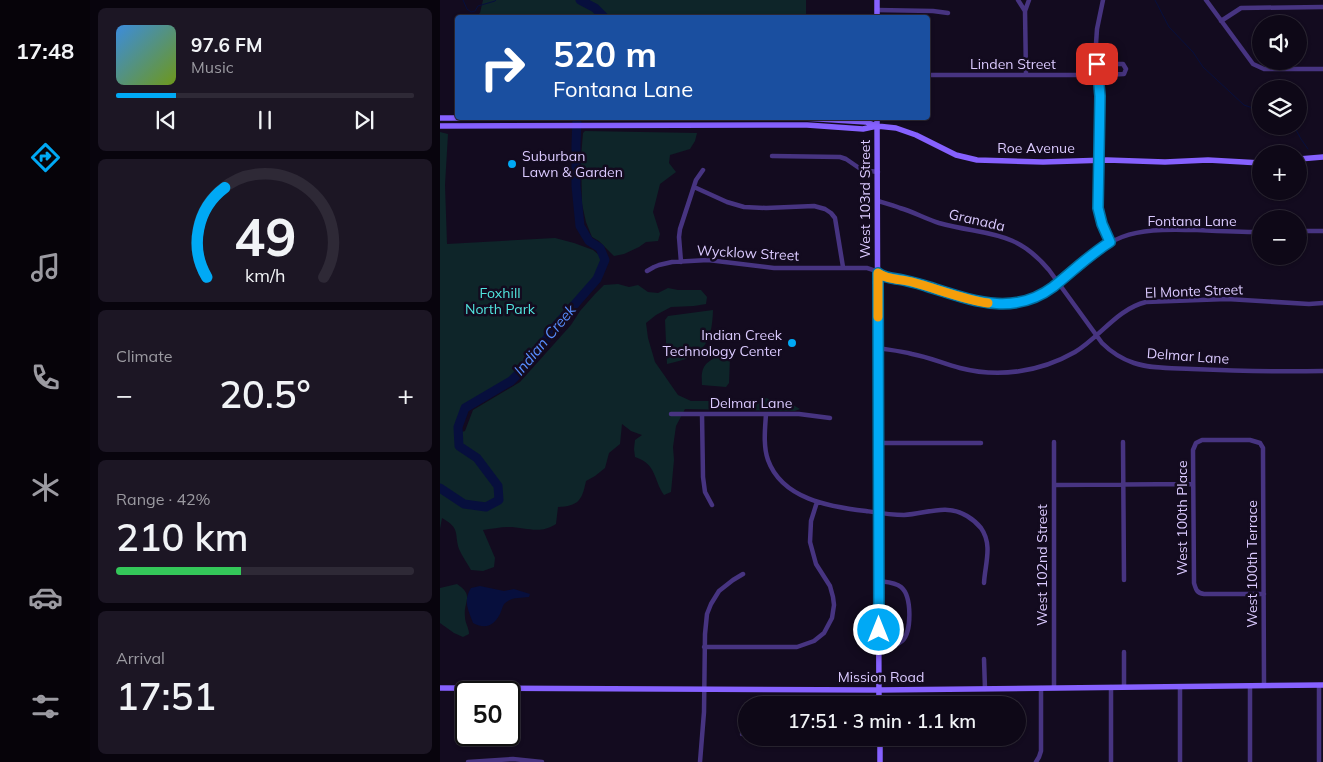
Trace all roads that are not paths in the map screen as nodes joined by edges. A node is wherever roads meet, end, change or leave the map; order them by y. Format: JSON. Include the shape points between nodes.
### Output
{"nodes":[{"id":1,"x":877,"y":0,"type":"edge"},
{"id":2,"x":1018,"y":0,"type":"edge"},
{"id":3,"x":1029,"y":0,"type":"edge"},
{"id":4,"x":1103,"y":0,"type":"edge"},
{"id":5,"x":1206,"y":0,"type":"edge"},
{"id":6,"x":1323,"y":6,"type":"edge"},
{"id":7,"x":877,"y":10,"type":"junction"},
{"id":8,"x":1025,"y":11,"type":"junction"},
{"id":9,"x":948,"y":13,"type":"dead end"},
{"id":10,"x":877,"y":15,"type":"edge"},
{"id":11,"x":1221,"y":20,"type":"junction"},
{"id":12,"x":1097,"y":64,"type":"junction"},
{"id":13,"x":1323,"y":69,"type":"edge"},
{"id":14,"x":930,"y":75,"type":"edge"},
{"id":15,"x":1026,"y":75,"type":"junction"},
{"id":16,"x":1098,"y":75,"type":"junction"},
{"id":17,"x":440,"y":118,"type":"edge"},
{"id":18,"x":455,"y":118,"type":"edge"},
{"id":19,"x":694,"y":120,"type":"edge"},
{"id":20,"x":835,"y":120,"type":"edge"},
{"id":21,"x":877,"y":120,"type":"edge"},
{"id":22,"x":693,"y":125,"type":"junction"},
{"id":23,"x":440,"y":126,"type":"edge"},
{"id":24,"x":877,"y":126,"type":"junction"},
{"id":25,"x":772,"y":156,"type":"dead end"},
{"id":26,"x":1323,"y":157,"type":"edge"},
{"id":27,"x":1307,"y":158,"type":"edge"},
{"id":28,"x":1100,"y":160,"type":"junction"},
{"id":29,"x":1252,"y":163,"type":"edge"},
{"id":30,"x":703,"y":170,"type":"dead end"},
{"id":31,"x":878,"y":172,"type":"junction"},
{"id":32,"x":694,"y":188,"type":"junction"},
{"id":33,"x":878,"y":201,"type":"junction"},
{"id":34,"x":1307,"y":231,"type":"edge"},
{"id":35,"x":1323,"y":231,"type":"edge"},
{"id":36,"x":1252,"y":232,"type":"edge"},
{"id":37,"x":1110,"y":242,"type":"junction"},
{"id":38,"x":681,"y":262,"type":"junction"},
{"id":39,"x":843,"y":268,"type":"junction"},
{"id":40,"x":647,"y":271,"type":"dead end"},
{"id":41,"x":878,"y":273,"type":"junction"},
{"id":42,"x":1058,"y":283,"type":"junction"},
{"id":43,"x":1323,"y":303,"type":"edge"},
{"id":44,"x":1097,"y":336,"type":"junction"},
{"id":45,"x":878,"y":348,"type":"junction"},
{"id":46,"x":1323,"y":371,"type":"edge"},
{"id":47,"x":672,"y":414,"type":"dead end"},
{"id":48,"x":702,"y":414,"type":"junction"},
{"id":49,"x":766,"y":414,"type":"junction"},
{"id":50,"x":830,"y":418,"type":"dead end"},
{"id":51,"x":1054,"y":442,"type":"dead end"},
{"id":52,"x":1123,"y":442,"type":"dead end"},
{"id":53,"x":879,"y":443,"type":"junction"},
{"id":54,"x":981,"y":443,"type":"dead end"},
{"id":55,"x":1260,"y":443,"type":"joint"},
{"id":56,"x":1194,"y":484,"type":"junction"},
{"id":57,"x":1054,"y":485,"type":"junction"},
{"id":58,"x":1124,"y":485,"type":"junction"},
{"id":59,"x":817,"y":502,"type":"junction"},
{"id":60,"x":712,"y":505,"type":"dead end"},
{"id":61,"x":879,"y":513,"type":"junction"},
{"id":62,"x":743,"y":574,"type":"dead end"},
{"id":63,"x":1124,"y":580,"type":"dead end"},
{"id":64,"x":879,"y":581,"type":"junction"},
{"id":65,"x":984,"y":583,"type":"dead end"},
{"id":66,"x":1264,"y":594,"type":"junction"},
{"id":67,"x":704,"y":647,"type":"junction"},
{"id":68,"x":880,"y":647,"type":"junction"},
{"id":69,"x":1124,"y":652,"type":"dead end"},
{"id":70,"x":984,"y":659,"type":"dead end"},
{"id":71,"x":1321,"y":685,"type":"edge"},
{"id":72,"x":1250,"y":686,"type":"junction"},
{"id":73,"x":1264,"y":686,"type":"junction"},
{"id":74,"x":1111,"y":687,"type":"junction"},
{"id":75,"x":1124,"y":687,"type":"junction"},
{"id":76,"x":1180,"y":687,"type":"junction"},
{"id":77,"x":440,"y":688,"type":"edge"},
{"id":78,"x":1041,"y":688,"type":"junction"},
{"id":79,"x":1054,"y":688,"type":"junction"},
{"id":80,"x":704,"y":689,"type":"junction"},
{"id":81,"x":985,"y":689,"type":"junction"},
{"id":82,"x":880,"y":690,"type":"junction"},
{"id":83,"x":880,"y":696,"type":"edge"},
{"id":84,"x":880,"y":746,"type":"edge"},
{"id":85,"x":468,"y":762,"type":"edge"},
{"id":86,"x":542,"y":762,"type":"edge"},
{"id":87,"x":700,"y":762,"type":"edge"},
{"id":88,"x":880,"y":762,"type":"edge"},
{"id":89,"x":1036,"y":762,"type":"edge"},
{"id":90,"x":1110,"y":762,"type":"edge"},
{"id":91,"x":1180,"y":762,"type":"edge"},
{"id":92,"x":1250,"y":762,"type":"edge"},
{"id":93,"x":1319,"y":762,"type":"edge"}],
"edges":[{"from":1,"to":7,"type":"main road"},
{"from":2,"to":8,"type":"street"},
{"from":3,"to":8,"type":"street"},
{"from":4,"to":12,"type":"street","via":[[1097,29]]},
{"from":5,"to":11,"type":"street"},
{"from":6,"to":11,"type":"street","via":[[1240,8]]},
{"from":7,"to":9,"type":"street"},
{"from":7,"to":10,"type":"main road"},
{"from":8,"to":15,"type":"street"},
{"from":11,"to":13,"type":"street","via":[[1251,62],[1259,68]]},
{"from":12,"to":16,"type":"street"},
{"from":12,"to":16,"type":"street","name":"Linden Street","via":[[1123,64],[1126,69],[1124,74]]},
{"from":14,"to":15,"type":"street","name":"Linden Street"},
{"from":15,"to":16,"type":"street","name":"Linden Street"},
{"from":16,"to":28,"type":"street"},
{"from":17,"to":18,"type":"main road"},
{"from":19,"to":22,"type":"main road"},
{"from":20,"to":24,"type":"main road","name":"Roe Avenue"},
{"from":21,"to":24,"type":"main road","name":"West 103rd Street"},
{"from":22,"to":23,"type":"main road","name":"Roe Avenue"},
{"from":22,"to":24,"type":"main road","name":"Roe Avenue","via":[[807,125],[863,129]]},
{"from":24,"to":28,"type":"main road","name":"Roe Avenue","via":[[906,130],[971,159],[1026,162]]},
{"from":24,"to":31,"type":"main road","name":"West 103rd Street"},
{"from":25,"to":31,"type":"street","via":[[840,157],[862,170]]},
{"from":26,"to":27,"type":"main road"},
{"from":28,"to":29,"type":"main road","name":"Roe Avenue"},
{"from":28,"to":37,"type":"street","via":[[1098,208]]},
{"from":30,"to":32,"type":"street","name":"Wycklow Street"},
{"from":31,"to":33,"type":"main road","name":"West 103rd Street"},
{"from":32,"to":38,"type":"street","name":"Wycklow Street","via":[[680,229]]},
{"from":32,"to":39,"type":"street","via":[[744,207],[814,206],[825,209],[835,218]]},
{"from":33,"to":41,"type":"main road","name":"West 103rd Street"},
{"from":33,"to":42,"type":"street","name":"Granada","via":[[938,223],[1014,241],[1042,261]]},
{"from":34,"to":35,"type":"street"},
{"from":36,"to":37,"type":"street","name":"Fontana Lane","via":[[1160,230]]},
{"from":37,"to":42,"type":"street","name":"Fontana Lane"},
{"from":38,"to":39,"type":"street","name":"Wycklow Street","via":[[708,260],[774,268]]},
{"from":38,"to":40,"type":"street","name":"Wycklow Street","via":[[659,265]]},
{"from":39,"to":41,"type":"street","name":"Wycklow Street","via":[[874,269]]},
{"from":41,"to":42,"type":"street","name":"Fontana Lane","via":[[883,277],[991,304],[1029,299]]},
{"from":41,"to":45,"type":"main road","name":"West 103rd Street"},
{"from":42,"to":44,"type":"street","name":"Delmar Lane"},
{"from":43,"to":44,"type":"street","name":"El Monte Street","via":[[1227,299],[1146,302],[1125,310]]},
{"from":44,"to":45,"type":"street","name":"El Monte Street","via":[[1073,353],[1047,364],[1008,372],[976,371],[911,353]]},
{"from":44,"to":46,"type":"street","name":"Delmar Lane","via":[[1112,352],[1144,366],[1256,372]]},
{"from":45,"to":53,"type":"main road","name":"West 103rd Street"},
{"from":47,"to":48,"type":"street","name":"Delmar Lane"},
{"from":48,"to":49,"type":"street","name":"Delmar Lane"},
{"from":48,"to":60,"type":"street","via":[[705,492]]},
{"from":49,"to":50,"type":"street","name":"Delmar Lane"},
{"from":49,"to":59,"type":"street","via":[[765,442],[773,472],[792,490]]},
{"from":51,"to":57,"type":"street","name":"West 102nd Street"},
{"from":52,"to":58,"type":"street"},
{"from":53,"to":54,"type":"street"},
{"from":53,"to":61,"type":"main road","name":"West 103rd Street"},
{"from":55,"to":56,"type":"street","name":"West 100th Place","via":[[1202,440],[1196,443],[1193,450]]},
{"from":55,"to":66,"type":"street","name":"West 100th Terrace","via":[[1263,448]]},
{"from":56,"to":58,"type":"street"},
{"from":56,"to":66,"type":"street","name":"West 100th Place","via":[[1196,591],[1204,594]]},
{"from":57,"to":58,"type":"street"},
{"from":57,"to":79,"type":"street","name":"West 102nd Street"},
{"from":58,"to":63,"type":"street"},
{"from":59,"to":61,"type":"street"},
{"from":59,"to":67,"type":"street","via":[[811,521],[810,542],[816,564],[830,586],[833,598],[834,612],[828,628],[814,642],[797,648]]},
{"from":61,"to":64,"type":"main road","name":"West 103rd Street"},
{"from":61,"to":65,"type":"street","via":[[905,515],[944,509],[960,512],[972,519],[981,528],[987,543]]},
{"from":62,"to":67,"type":"street","via":[[722,588],[711,604],[706,619]]},
{"from":64,"to":68,"type":"main road","name":"West 103rd Street"},
{"from":64,"to":68,"type":"street","via":[[901,586],[909,602],[909,627],[905,638],[894,646]]},
{"from":66,"to":73,"type":"street","name":"West 100th Terrace"},
{"from":67,"to":80,"type":"street"},
{"from":68,"to":82,"type":"main road","name":"West 103rd Street"},
{"from":69,"to":75,"type":"street"},
{"from":70,"to":81,"type":"street"},
{"from":71,"to":73,"type":"main road","name":"Mission Road"},
{"from":71,"to":93,"type":"street"},
{"from":72,"to":73,"type":"main road","name":"Mission Road"},
{"from":72,"to":76,"type":"main road","name":"Mission Road"},
{"from":72,"to":92,"type":"street"},
{"from":74,"to":75,"type":"main road","name":"Mission Road"},
{"from":74,"to":79,"type":"main road","name":"Mission Road"},
{"from":74,"to":90,"type":"street"},
{"from":75,"to":76,"type":"main road","name":"Mission Road"},
{"from":76,"to":91,"type":"street"},
{"from":77,"to":80,"type":"main road","name":"Mission Road"},
{"from":78,"to":79,"type":"main road","name":"Mission Road"},
{"from":78,"to":81,"type":"main road","name":"Mission Road"},
{"from":78,"to":89,"type":"street","via":[[1041,751]]},
{"from":80,"to":82,"type":"main road","name":"Mission Road"},
{"from":80,"to":87,"type":"street"},
{"from":81,"to":82,"type":"main road","name":"Mission Road"},
{"from":82,"to":83,"type":"main road","name":"West 103rd Street"},
{"from":84,"to":88,"type":"main road"},
{"from":85,"to":86,"type":"street","via":[[513,758]]}]}
